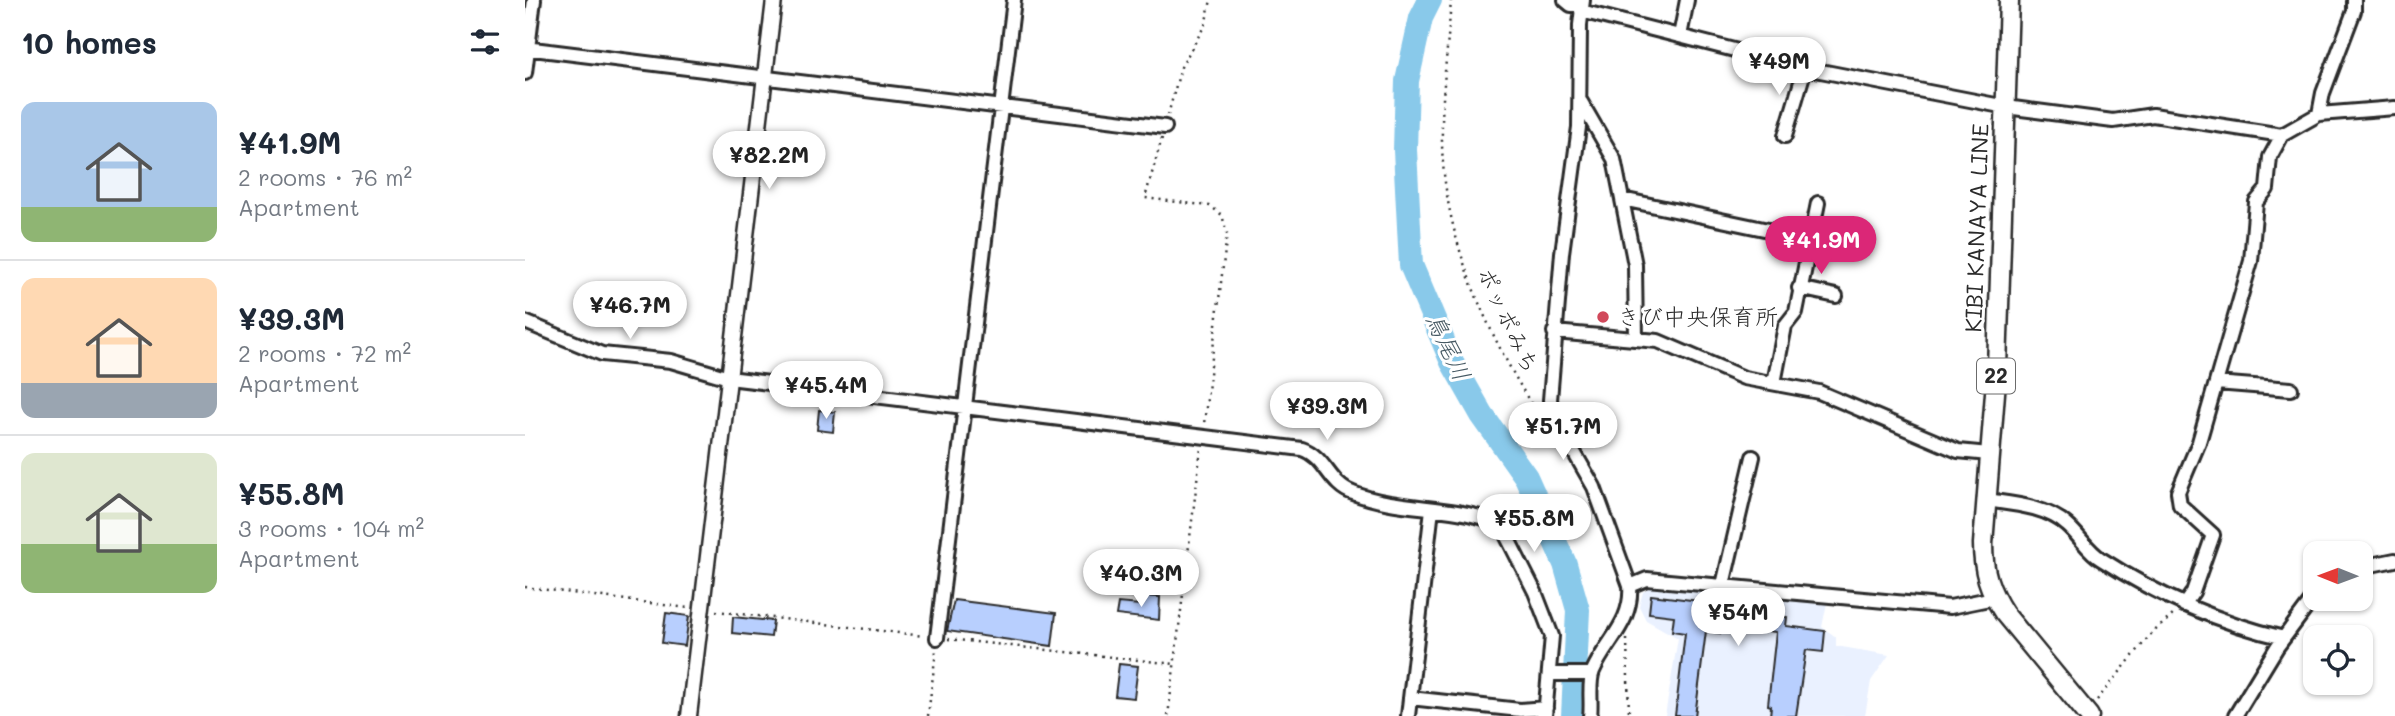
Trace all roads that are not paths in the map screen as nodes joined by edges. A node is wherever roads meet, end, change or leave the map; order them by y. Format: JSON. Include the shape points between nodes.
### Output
{"nodes":[{"id":1,"x":534,"y":0,"type":"edge"},
{"id":2,"x":774,"y":0,"type":"edge"},
{"id":3,"x":1014,"y":0,"type":"edge"},
{"id":4,"x":1565,"y":0,"type":"edge"},
{"id":5,"x":1687,"y":0,"type":"edge"},
{"id":6,"x":2009,"y":0,"type":"edge"},
{"id":7,"x":2354,"y":0,"type":"edge"},
{"id":8,"x":1582,"y":5,"type":"edge"},
{"id":9,"x":1680,"y":36,"type":"junction"},
{"id":10,"x":527,"y":48,"type":"edge"},
{"id":11,"x":1804,"y":68,"type":"junction"},
{"id":12,"x":525,"y":74,"type":"edge"},
{"id":13,"x":765,"y":78,"type":"junction"},
{"id":14,"x":1580,"y":100,"type":"junction"},
{"id":15,"x":1000,"y":106,"type":"junction"},
{"id":16,"x":2006,"y":107,"type":"junction"},
{"id":17,"x":2395,"y":108,"type":"edge"},
{"id":18,"x":2319,"y":114,"type":"junction"},
{"id":19,"x":1165,"y":127,"type":"road end"},
{"id":20,"x":2282,"y":135,"type":"junction"},
{"id":21,"x":1785,"y":136,"type":"dead end"},
{"id":22,"x":1622,"y":199,"type":"junction"},
{"id":23,"x":1818,"y":203,"type":"dead end"},
{"id":24,"x":1778,"y":232,"type":"dead end"},
{"id":25,"x":1799,"y":288,"type":"junction"},
{"id":26,"x":1836,"y":296,"type":"dead end"},
{"id":27,"x":525,"y":321,"type":"edge"},
{"id":28,"x":1554,"y":332,"type":"junction"},
{"id":29,"x":1636,"y":339,"type":"junction"},
{"id":30,"x":729,"y":378,"type":"junction"},
{"id":31,"x":1774,"y":383,"type":"junction"},
{"id":32,"x":2216,"y":383,"type":"junction"},
{"id":33,"x":2291,"y":389,"type":"dead end"},
{"id":34,"x":966,"y":407,"type":"junction"},
{"id":35,"x":1989,"y":454,"type":"junction"},
{"id":36,"x":1753,"y":457,"type":"dead end"},
{"id":37,"x":1986,"y":499,"type":"junction"},
{"id":38,"x":1432,"y":509,"type":"junction"},
{"id":39,"x":2395,"y":560,"type":"edge"},
{"id":40,"x":2373,"y":565,"type":"edge"},
{"id":41,"x":1723,"y":585,"type":"junction"},
{"id":42,"x":1630,"y":586,"type":"junction"},
{"id":43,"x":1994,"y":598,"type":"junction"},
{"id":44,"x":2184,"y":605,"type":"junction"},
{"id":45,"x":2304,"y":611,"type":"edge"},
{"id":46,"x":937,"y":638,"type":"road end"},
{"id":47,"x":2284,"y":638,"type":"junction"},
{"id":48,"x":1554,"y":674,"type":"junction"},
{"id":49,"x":1589,"y":674,"type":"junction"},
{"id":50,"x":1410,"y":698,"type":"junction"},
{"id":51,"x":1593,"y":701,"type":"junction"},
{"id":52,"x":1545,"y":712,"type":"edge"},
{"id":53,"x":2088,"y":715,"type":"edge"},
{"id":54,"x":689,"y":716,"type":"edge"},
{"id":55,"x":1408,"y":716,"type":"edge"},
{"id":56,"x":1590,"y":716,"type":"edge"},
{"id":57,"x":1598,"y":716,"type":"edge"},
{"id":58,"x":2235,"y":716,"type":"edge"}],
"edges":[{"from":1,"to":10,"type":"street"},
{"from":2,"to":13,"type":"street"},
{"from":3,"to":15,"type":"street"},
{"from":4,"to":8,"type":"street"},
{"from":5,"to":9,"type":"street"},
{"from":6,"to":16,"type":"main road","name":"KIBI KANAYA LINE","number":"22"},
{"from":7,"to":18,"type":"street"},
{"from":8,"to":9,"type":"street"},
{"from":8,"to":14,"type":"street"},
{"from":9,"to":11,"type":"street"},
{"from":10,"to":12,"type":"street"},
{"from":10,"to":13,"type":"street"},
{"from":11,"to":16,"type":"street"},
{"from":11,"to":21,"type":"street"},
{"from":13,"to":15,"type":"street"},
{"from":13,"to":30,"type":"street"},
{"from":14,"to":22,"type":"street","via":[[1614,159]]},
{"from":14,"to":28,"type":"street"},
{"from":15,"to":19,"type":"street"},
{"from":15,"to":34,"type":"street"},
{"from":16,"to":20,"type":"street","via":[[2113,121],[2153,115]]},
{"from":16,"to":35,"type":"main road","name":"KIBI KANAYA LINE","number":"22","via":[[1997,368]]},
{"from":17,"to":18,"type":"street"},
{"from":18,"to":20,"type":"street"},
{"from":20,"to":32,"type":"street","via":[[2270,157],[2267,189],[2256,202],[2251,261]]},
{"from":22,"to":24,"type":"street"},
{"from":22,"to":29,"type":"street","via":[[1635,265]]},
{"from":23,"to":25,"type":"street"},
{"from":25,"to":26,"type":"street"},
{"from":25,"to":31,"type":"street","via":[[1794,317],[1785,326]]},
{"from":27,"to":30,"type":"street","via":[[601,354],[671,362]]},
{"from":28,"to":29,"type":"street"},
{"from":28,"to":42,"type":"street","via":[[1551,410],[1594,487]]},
{"from":29,"to":31,"type":"street","via":[[1673,345],[1720,369]]},
{"from":30,"to":34,"type":"street"},
{"from":30,"to":54,"type":"street"},
{"from":31,"to":35,"type":"street","via":[[1819,392],[1958,452]]},
{"from":32,"to":33,"type":"street"},
{"from":32,"to":44,"type":"street","via":[[2178,492],[2180,505],[2213,535]]},
{"from":34,"to":38,"type":"street","via":[[1302,449],[1320,457],[1332,477],[1354,494]]},
{"from":34,"to":46,"type":"street"},
{"from":35,"to":37,"type":"main road","name":"KIBI KANAYA LINE","number":"22"},
{"from":36,"to":41,"type":"street"},
{"from":37,"to":43,"type":"main road","name":"KIBI KANAYA LINE","number":"22","via":[[1983,558]]},
{"from":37,"to":44,"type":"street","via":[[2057,517],[2099,558]]},
{"from":38,"to":48,"type":"street","via":[[1479,516],[1503,529],[1552,636]]},
{"from":38,"to":50,"type":"street"},
{"from":39,"to":40,"type":"street"},
{"from":41,"to":42,"type":"street","via":[[1647,579]]},
{"from":41,"to":43,"type":"street","via":[[1950,607]]},
{"from":42,"to":49,"type":"street","via":[[1626,619]]},
{"from":43,"to":53,"type":"main road","name":"KIBI KANAYA LINE","number":"22"},
{"from":44,"to":47,"type":"street"},
{"from":45,"to":47,"type":"street"},
{"from":47,"to":58,"type":"street"},
{"from":48,"to":49,"type":"street"},
{"from":48,"to":52,"type":"street"},
{"from":49,"to":51,"type":"street"},
{"from":50,"to":52,"type":"street"},
{"from":50,"to":55,"type":"street"},
{"from":51,"to":56,"type":"street"},
{"from":51,"to":57,"type":"street"}]}
